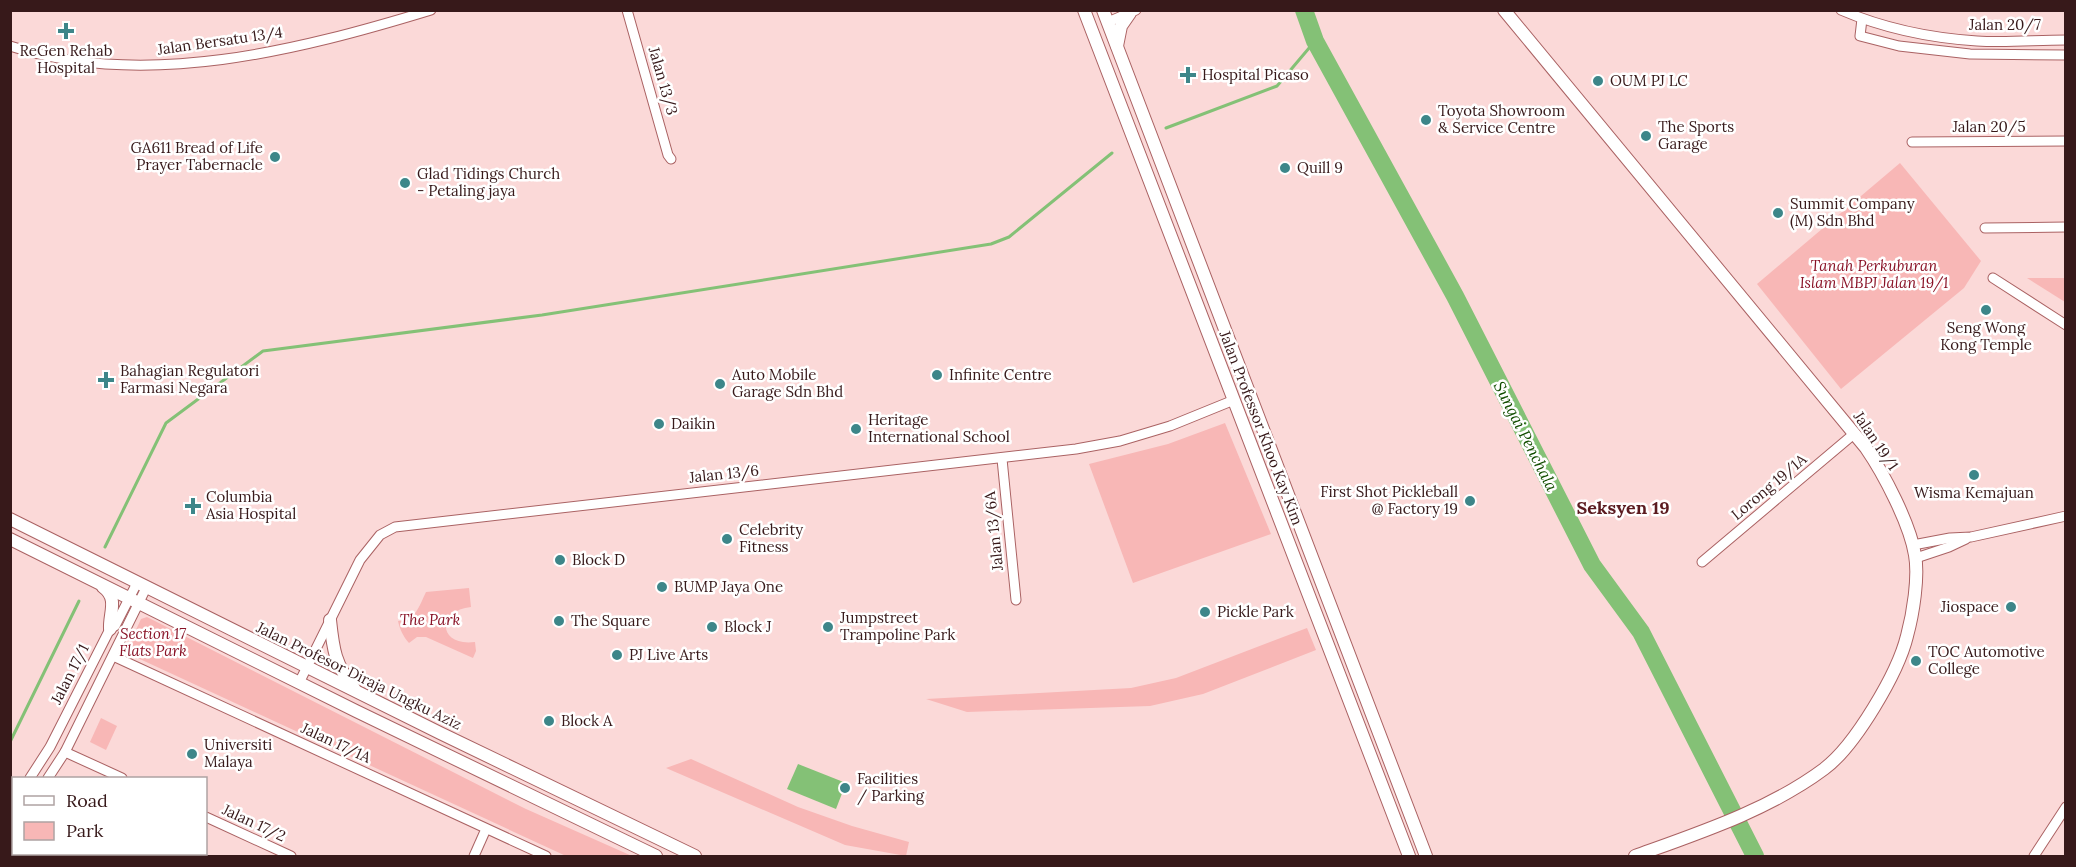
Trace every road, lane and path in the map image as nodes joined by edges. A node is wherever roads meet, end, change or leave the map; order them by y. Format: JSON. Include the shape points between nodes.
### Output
{"nodes":[{"id":1,"x":431,"y":10,"type":"edge"},
{"id":2,"x":627,"y":10,"type":"edge"},
{"id":3,"x":1084,"y":10,"type":"edge"},
{"id":4,"x":1504,"y":10,"type":"edge"},
{"id":5,"x":1841,"y":10,"type":"edge"},
{"id":6,"x":1133,"y":12,"type":"edge"},
{"id":7,"x":1101,"y":14,"type":"edge"},
{"id":8,"x":1862,"y":19,"type":"junction"},
{"id":9,"x":2066,"y":40,"type":"edge"},
{"id":10,"x":10,"y":46,"type":"edge"},
{"id":11,"x":1117,"y":47,"type":"junction"},
{"id":12,"x":2066,"y":54,"type":"edge"},
{"id":13,"x":1104,"y":62,"type":"junction"},
{"id":14,"x":2066,"y":141,"type":"edge"},
{"id":15,"x":1912,"y":142,"type":"dead end"},
{"id":16,"x":671,"y":159,"type":"dead end"},
{"id":17,"x":2066,"y":227,"type":"edge"},
{"id":18,"x":1985,"y":228,"type":"dead end"},
{"id":19,"x":1993,"y":278,"type":"dead end"},
{"id":20,"x":2066,"y":325,"type":"edge"},
{"id":21,"x":1234,"y":400,"type":"junction"},
{"id":22,"x":1855,"y":433,"type":"junction"},
{"id":23,"x":1002,"y":459,"type":"junction"},
{"id":24,"x":2066,"y":516,"type":"edge"},
{"id":25,"x":10,"y":519,"type":"edge"},
{"id":26,"x":10,"y":539,"type":"edge"},
{"id":27,"x":1914,"y":552,"type":"junction"},
{"id":28,"x":1702,"y":562,"type":"dead end"},
{"id":29,"x":97,"y":582,"type":"junction"},
{"id":30,"x":141,"y":585,"type":"junction"},
{"id":31,"x":134,"y":600,"type":"junction"},
{"id":32,"x":1016,"y":600,"type":"dead end"},
{"id":33,"x":330,"y":620,"type":"junction"},
{"id":34,"x":110,"y":629,"type":"junction"},
{"id":35,"x":113,"y":656,"type":"junction"},
{"id":36,"x":307,"y":667,"type":"junction"},
{"id":37,"x":299,"y":683,"type":"junction"},
{"id":38,"x":357,"y":692,"type":"junction"},
{"id":39,"x":65,"y":752,"type":"junction"},
{"id":40,"x":31,"y":777,"type":"edge"},
{"id":41,"x":49,"y":777,"type":"edge"},
{"id":42,"x":120,"y":777,"type":"edge"},
{"id":43,"x":2066,"y":807,"type":"edge"},
{"id":44,"x":207,"y":817,"type":"edge"},
{"id":45,"x":486,"y":829,"type":"junction"},
{"id":46,"x":1427,"y":854,"type":"edge"},
{"id":47,"x":291,"y":856,"type":"edge"},
{"id":48,"x":474,"y":856,"type":"edge"},
{"id":49,"x":546,"y":856,"type":"edge"},
{"id":50,"x":656,"y":856,"type":"edge"},
{"id":51,"x":695,"y":856,"type":"edge"},
{"id":52,"x":1408,"y":856,"type":"edge"},
{"id":53,"x":1635,"y":856,"type":"edge"},
{"id":54,"x":2036,"y":856,"type":"edge"}],
"edges":[{"from":1,"to":10,"type":"street","name":"Jalan Bersatu 13/4","via":[[320,40],[184,64],[100,64],[54,58]]},
{"from":2,"to":16,"type":"street","name":"Jalan 13/3"},
{"from":3,"to":13,"type":"main road","name":"Jalan Professor Khoo Kay Kim"},
{"from":4,"to":22,"type":"main road","name":"Jalan 19/1"},
{"from":5,"to":8,"type":"street","name":"Jalan 20/7"},
{"from":6,"to":7,"type":"street"},
{"from":6,"to":11,"type":"main road","via":[[1120,26]]},
{"from":7,"to":11,"type":"main road","name":"Jalan Professor Khoo Kay Kim"},
{"from":7,"to":13,"type":"main road"},
{"from":8,"to":9,"type":"street","name":"Jalan 20/7","via":[[1923,34],[1978,41]]},
{"from":8,"to":12,"type":"street","name":"Jalan 20/7","via":[[1860,36],[1899,46],[1971,54]]},
{"from":11,"to":46,"type":"main road","name":"Jalan Professor Khoo Kay Kim"},
{"from":13,"to":21,"type":"main road","name":"Jalan Professor Khoo Kay Kim"},
{"from":14,"to":15,"type":"street","name":"Jalan 20/5"},
{"from":17,"to":18,"type":"street"},
{"from":19,"to":20,"type":"street"},
{"from":21,"to":23,"type":"street","name":"Jalan 13/6","via":[[1119,441]]},
{"from":21,"to":52,"type":"main road","name":"Jalan Professor Khoo Kay Kim"},
{"from":22,"to":27,"type":"main road","name":"Jalan 19/1","via":[[1880,468]]},
{"from":22,"to":28,"type":"street","name":"Lorong 19/1A"},
{"from":23,"to":32,"type":"street","name":"Jalan 13/6A"},
{"from":23,"to":33,"type":"street","name":"Jalan 13/6","via":[[395,527],[380,535],[360,560]]},
{"from":24,"to":27,"type":"street","via":[[1950,538]]},
{"from":25,"to":30,"type":"main road","name":"Jalan Profesor Diraja Ungku Aziz"},
{"from":26,"to":29,"type":"main road"},
{"from":27,"to":53,"type":"main road","name":"Jalan 19/1","via":[[1914,594],[1907,637],[1877,703],[1847,746],[1826,767],[1781,796]]},
{"from":29,"to":31,"type":"main road"},
{"from":29,"to":34,"type":"main road","via":[[109,591],[114,606]]},
{"from":30,"to":31,"type":"street","name":"Jalan 17/1"},
{"from":30,"to":36,"type":"main road","name":"Jalan Profesor Diraja Ungku Aziz"},
{"from":31,"to":34,"type":"street","name":"Jalan 17/1"},
{"from":31,"to":35,"type":"street","name":"Jalan 17/1"},
{"from":31,"to":37,"type":"main road"},
{"from":33,"to":36,"type":"street","name":"Jalan 13/6"},
{"from":33,"to":38,"type":"main road","via":[[339,667]]},
{"from":34,"to":40,"type":"street","name":"Jalan 17/1"},
{"from":35,"to":39,"type":"street","name":"Jalan 17/1"},
{"from":35,"to":45,"type":"street","name":"Jalan 17/1A"},
{"from":36,"to":37,"type":"street","name":"Jalan 13/6"},
{"from":36,"to":38,"type":"main road","name":"Jalan Profesor Diraja Ungku Aziz"},
{"from":37,"to":50,"type":"main road"},
{"from":38,"to":51,"type":"main road","name":"Jalan Profesor Diraja Ungku Aziz"},
{"from":39,"to":41,"type":"street","name":"Jalan 17/1"},
{"from":39,"to":42,"type":"street"},
{"from":43,"to":54,"type":"street"},
{"from":44,"to":47,"type":"street","name":"Jalan 17/2"},
{"from":45,"to":48,"type":"street"},
{"from":45,"to":49,"type":"street","name":"Jalan 17/1A"}]}
